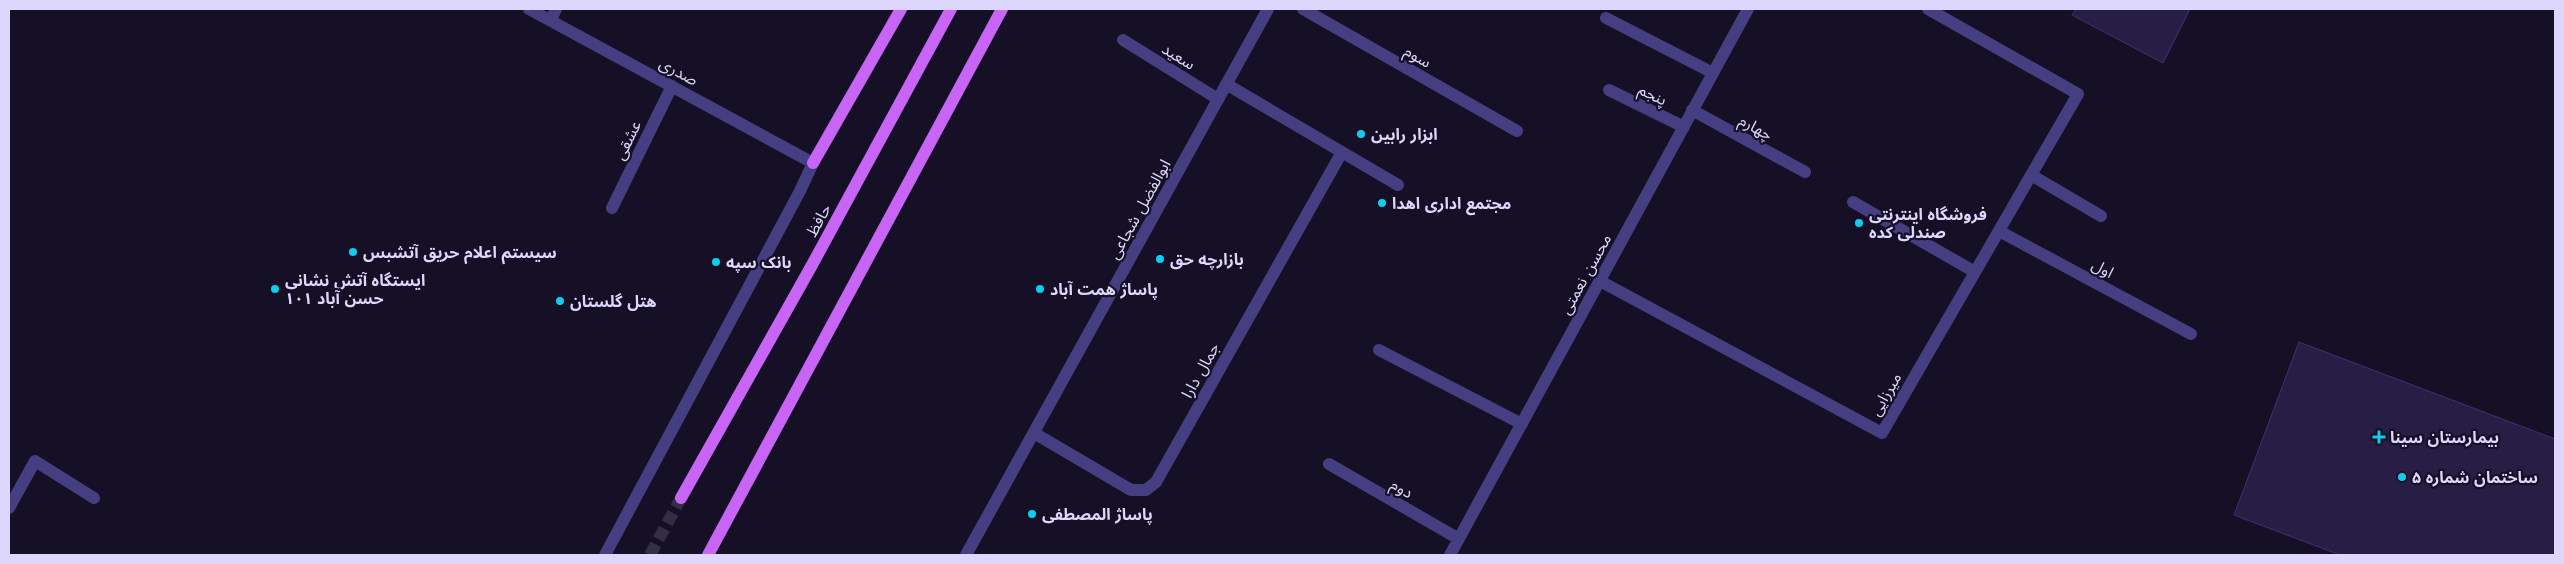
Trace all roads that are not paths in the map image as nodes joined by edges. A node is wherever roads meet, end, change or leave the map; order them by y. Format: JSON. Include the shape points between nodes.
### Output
{"nodes":[{"id":1,"x":529,"y":9,"type":"edge"},
{"id":2,"x":901,"y":9,"type":"edge"},
{"id":3,"x":952,"y":9,"type":"edge"},
{"id":4,"x":1002,"y":9,"type":"edge"},
{"id":5,"x":1268,"y":9,"type":"edge"},
{"id":6,"x":1303,"y":9,"type":"edge"},
{"id":7,"x":1748,"y":9,"type":"edge"},
{"id":8,"x":1929,"y":9,"type":"edge"},
{"id":9,"x":553,"y":15,"type":"edge"},
{"id":10,"x":1606,"y":18,"type":"dead end"},
{"id":11,"x":1123,"y":40,"type":"dead end"},
{"id":12,"x":1713,"y":73,"type":"junction"},
{"id":13,"x":1226,"y":84,"type":"junction"},
{"id":14,"x":672,"y":86,"type":"junction"},
{"id":15,"x":1609,"y":90,"type":"dead end"},
{"id":16,"x":1218,"y":99,"type":"junction"},
{"id":17,"x":1692,"y":110,"type":"junction"},
{"id":18,"x":1684,"y":126,"type":"junction"},
{"id":19,"x":1517,"y":131,"type":"dead end"},
{"id":20,"x":1342,"y":152,"type":"junction"},
{"id":21,"x":813,"y":162,"type":"junction"},
{"id":22,"x":1805,"y":172,"type":"dead end"},
{"id":23,"x":2031,"y":175,"type":"junction"},
{"id":24,"x":1398,"y":185,"type":"dead end"},
{"id":25,"x":1853,"y":202,"type":"dead end"},
{"id":26,"x":612,"y":208,"type":"dead end"},
{"id":27,"x":2101,"y":216,"type":"dead end"},
{"id":28,"x":1999,"y":231,"type":"junction"},
{"id":29,"x":1975,"y":272,"type":"junction"},
{"id":30,"x":1600,"y":281,"type":"junction"},
{"id":31,"x":2191,"y":334,"type":"dead end"},
{"id":32,"x":1379,"y":350,"type":"dead end"},
{"id":33,"x":1522,"y":424,"type":"junction"},
{"id":34,"x":1034,"y":433,"type":"junction"},
{"id":35,"x":1329,"y":464,"type":"dead end"},
{"id":36,"x":94,"y":498,"type":"dead end"},
{"id":37,"x":681,"y":498,"type":"tunnel mouth"},
{"id":38,"x":9,"y":508,"type":"edge"},
{"id":39,"x":1459,"y":540,"type":"junction"},
{"id":40,"x":605,"y":555,"type":"edge"},
{"id":41,"x":708,"y":555,"type":"edge"},
{"id":42,"x":966,"y":555,"type":"edge"},
{"id":43,"x":1450,"y":555,"type":"edge"}],
"edges":[{"from":1,"to":9,"type":"street","name":"صدری"},
{"from":2,"to":21,"type":"main road"},
{"from":3,"to":37,"type":"main road","name":"حافظ"},
{"from":4,"to":41,"type":"main road"},
{"from":5,"to":13,"type":"street","name":"ابوالفضل شجاعی"},
{"from":6,"to":19,"type":"street","name":"سوم"},
{"from":7,"to":12,"type":"street","name":"محسن نعمتی"},
{"from":8,"to":23,"type":"street","name":"میرزایی","via":[[2078,94]]},
{"from":9,"to":14,"type":"street","name":"صدری"},
{"from":10,"to":12,"type":"street"},
{"from":11,"to":16,"type":"street","name":"سعید"},
{"from":12,"to":17,"type":"street","name":"محسن نعمتی"},
{"from":13,"to":16,"type":"street","name":"ابوالفضل شجاعی"},
{"from":13,"to":20,"type":"street"},
{"from":14,"to":21,"type":"street","name":"صدری"},
{"from":14,"to":26,"type":"street","name":"عشقی"},
{"from":15,"to":18,"type":"street","name":"پنجم"},
{"from":16,"to":34,"type":"street","name":"ابوالفضل شجاعی"},
{"from":17,"to":18,"type":"street","name":"محسن نعمتی"},
{"from":17,"to":22,"type":"street","name":"چهارم"},
{"from":18,"to":30,"type":"street","name":"محسن نعمتی"},
{"from":20,"to":24,"type":"street"},
{"from":20,"to":34,"type":"street","name":"جمال دارا","via":[[1156,482],[1146,490],[1131,490]]},
{"from":21,"to":40,"type":"street"},
{"from":23,"to":27,"type":"street"},
{"from":23,"to":28,"type":"street","name":"میرزایی"},
{"from":25,"to":29,"type":"street"},
{"from":28,"to":29,"type":"street","name":"میرزایی"},
{"from":28,"to":31,"type":"street","name":"اول"},
{"from":29,"to":30,"type":"street","name":"میرزایی","via":[[1882,433]]},
{"from":30,"to":33,"type":"street","name":"محسن نعمتی"},
{"from":32,"to":33,"type":"street"},
{"from":33,"to":39,"type":"street","name":"محسن نعمتی"},
{"from":34,"to":42,"type":"street","name":"ابوالفضل شجاعی"},
{"from":35,"to":39,"type":"street","name":"دوم"},
{"from":36,"to":38,"type":"street","via":[[34,461]]},
{"from":39,"to":43,"type":"street","name":"محسن نعمتی"}]}
